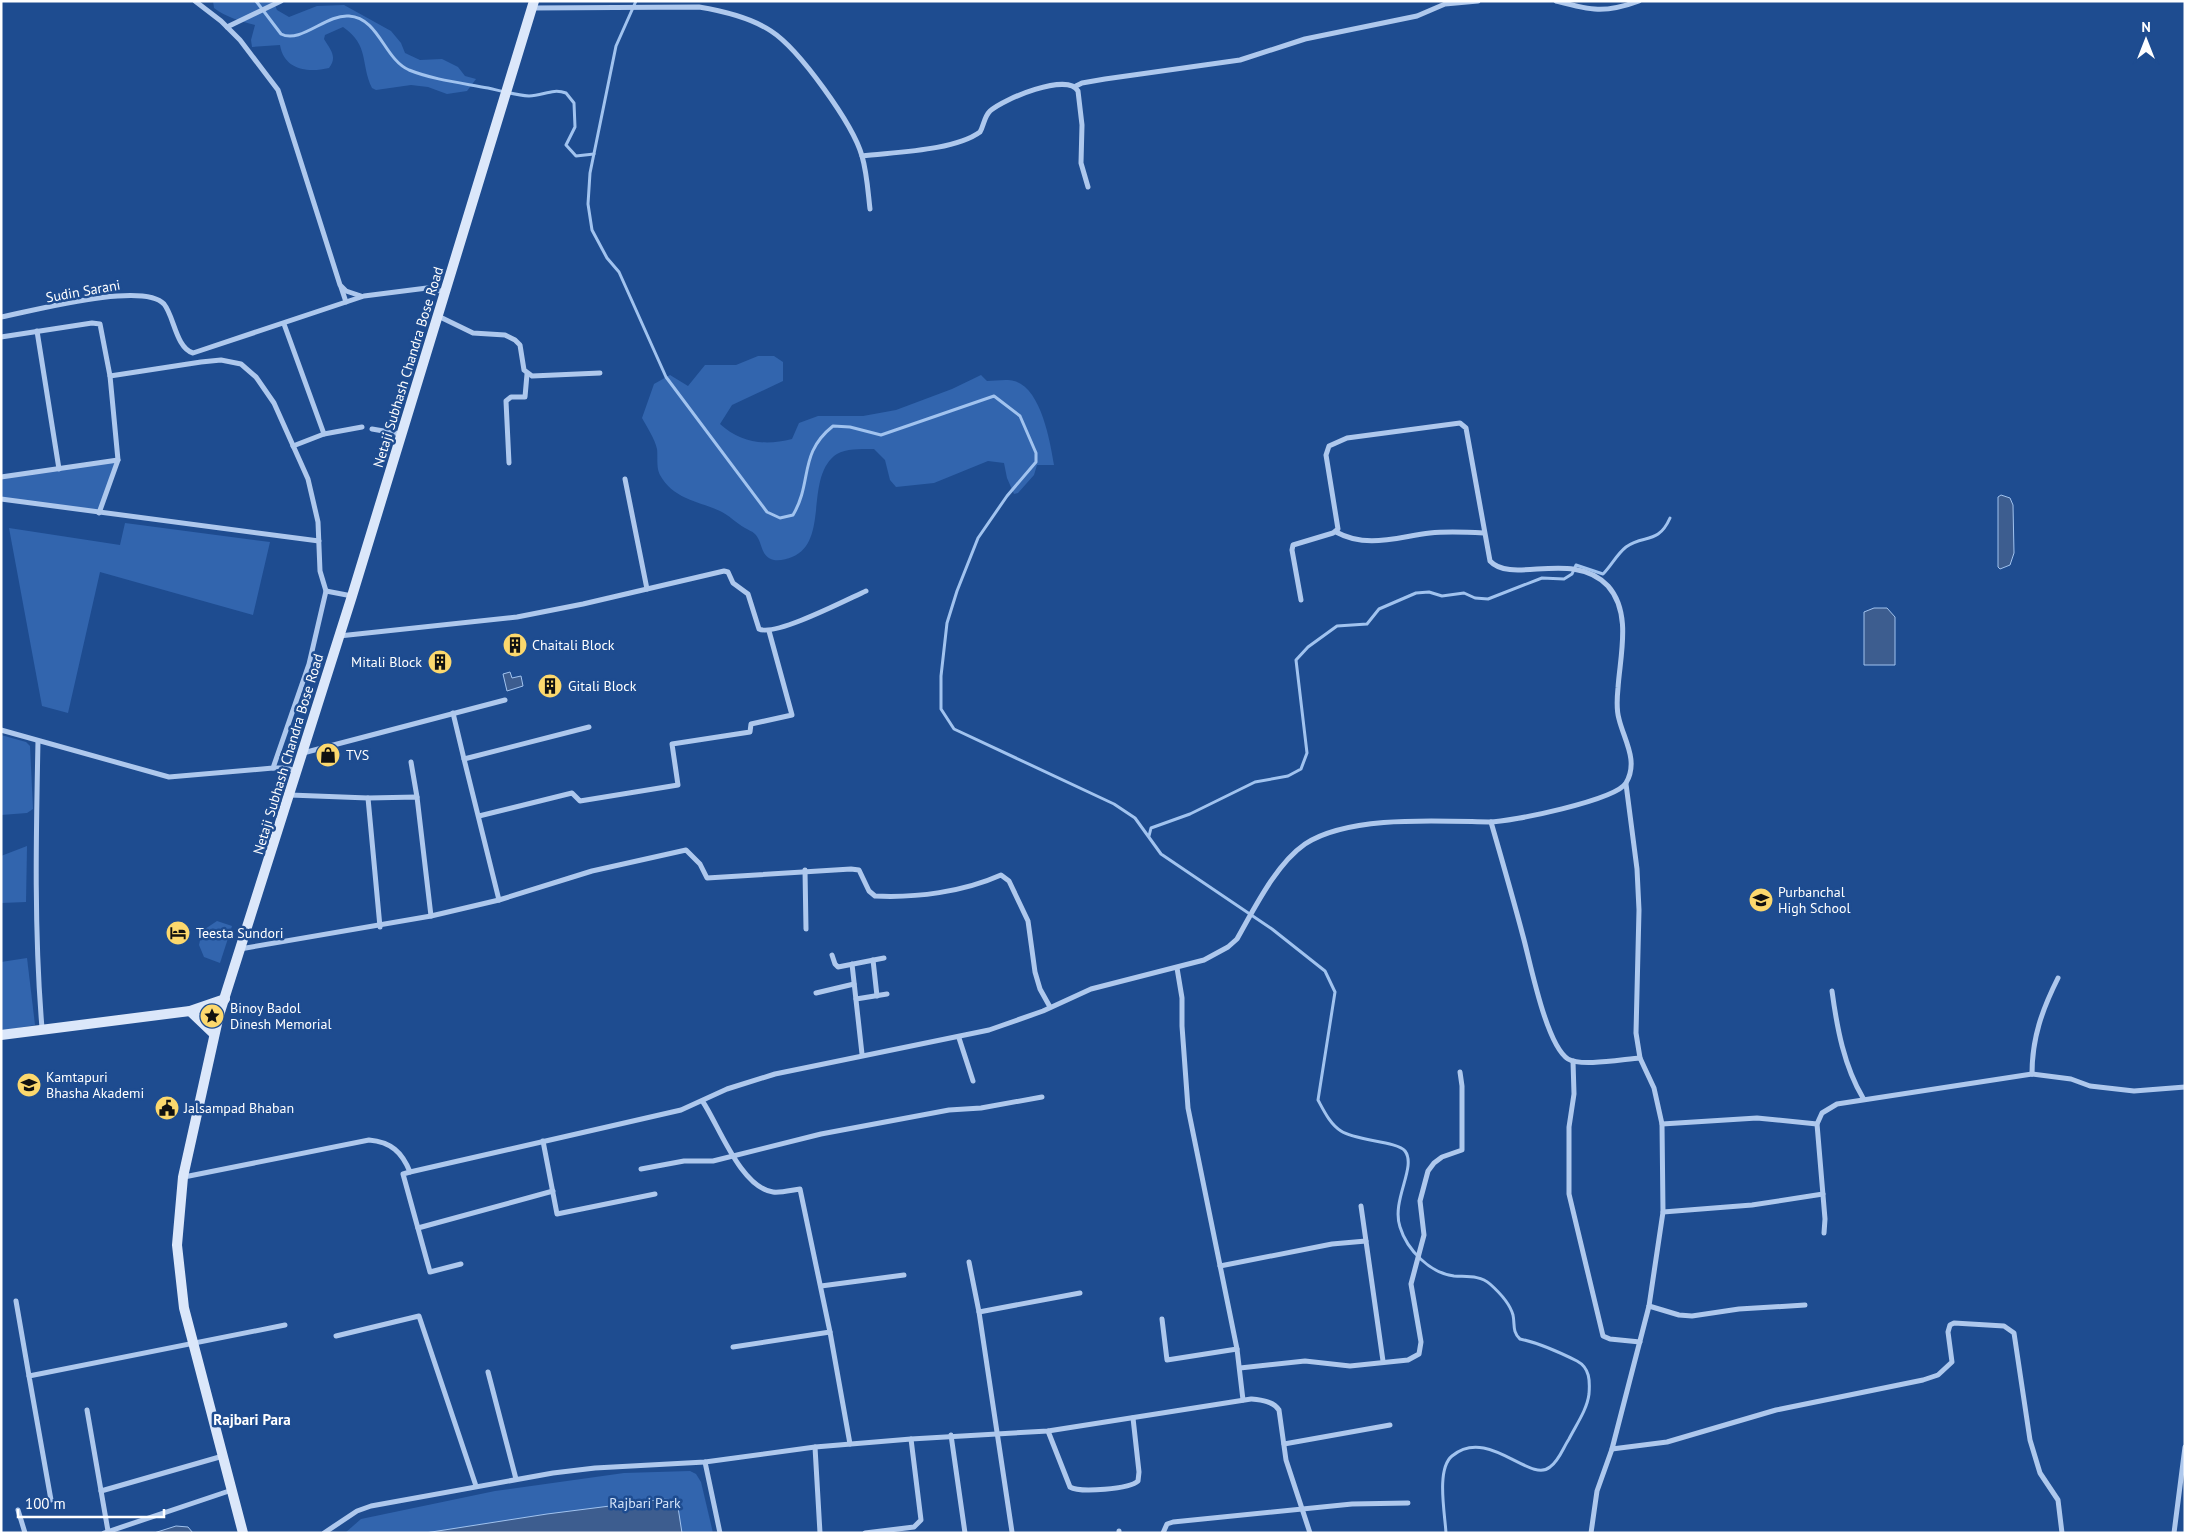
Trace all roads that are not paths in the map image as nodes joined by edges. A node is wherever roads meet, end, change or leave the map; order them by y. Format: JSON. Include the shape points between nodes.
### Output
{"nodes":[{"id":1,"x":194,"y":1,"type":"edge"},
{"id":2,"x":281,"y":1,"type":"edge"},
{"id":3,"x":1478,"y":1,"type":"edge"},
{"id":4,"x":1556,"y":1,"type":"edge"},
{"id":5,"x":1639,"y":1,"type":"edge"},
{"id":6,"x":532,"y":5,"type":"edge"},
{"id":7,"x":227,"y":27,"type":"junction"},
{"id":8,"x":1076,"y":86,"type":"junction"},
{"id":9,"x":862,"y":156,"type":"junction"},
{"id":10,"x":1088,"y":187,"type":"dead end"},
{"id":11,"x":870,"y":209,"type":"dead end"},
{"id":12,"x":340,"y":285,"type":"junction"},
{"id":13,"x":445,"y":292,"type":"junction"},
{"id":14,"x":364,"y":296,"type":"junction"},
{"id":15,"x":346,"y":302,"type":"junction"},
{"id":16,"x":438,"y":316,"type":"junction"},
{"id":17,"x":1,"y":317,"type":"edge"},
{"id":18,"x":284,"y":324,"type":"junction"},
{"id":19,"x":37,"y":331,"type":"junction"},
{"id":20,"x":1,"y":337,"type":"edge"},
{"id":21,"x":600,"y":373,"type":"dead end"},
{"id":22,"x":527,"y":374,"type":"junction"},
{"id":23,"x":110,"y":376,"type":"junction"},
{"id":24,"x":362,"y":427,"type":"dead end"},
{"id":25,"x":372,"y":429,"type":"dead end"},
{"id":26,"x":324,"y":434,"type":"junction"},
{"id":27,"x":401,"y":434,"type":"junction"},
{"id":28,"x":293,"y":446,"type":"junction"},
{"id":29,"x":118,"y":460,"type":"junction"},
{"id":30,"x":509,"y":464,"type":"dead end"},
{"id":31,"x":59,"y":468,"type":"junction"},
{"id":32,"x":1,"y":477,"type":"edge"},
{"id":33,"x":624,"y":479,"type":"dead end"},
{"id":34,"x":1,"y":499,"type":"edge"},
{"id":35,"x":99,"y":513,"type":"junction"},
{"id":36,"x":1336,"y":532,"type":"junction"},
{"id":37,"x":1484,"y":533,"type":"junction"},
{"id":38,"x":319,"y":542,"type":"junction"},
{"id":39,"x":647,"y":589,"type":"junction"},
{"id":40,"x":326,"y":591,"type":"junction"},
{"id":41,"x":866,"y":591,"type":"dead end"},
{"id":42,"x":352,"y":596,"type":"junction"},
{"id":43,"x":1301,"y":600,"type":"dead end"},
{"id":44,"x":769,"y":631,"type":"junction"},
{"id":45,"x":339,"y":636,"type":"junction"},
{"id":46,"x":506,"y":700,"type":"dead end"},
{"id":47,"x":453,"y":714,"type":"junction"},
{"id":48,"x":589,"y":727,"type":"dead end"},
{"id":49,"x":1,"y":730,"type":"edge"},
{"id":50,"x":38,"y":741,"type":"junction"},
{"id":51,"x":302,"y":753,"type":"junction"},
{"id":52,"x":464,"y":759,"type":"junction"},
{"id":53,"x":411,"y":762,"type":"dead end"},
{"id":54,"x":272,"y":768,"type":"junction"},
{"id":55,"x":297,"y":771,"type":"junction"},
{"id":56,"x":1626,"y":784,"type":"junction"},
{"id":57,"x":290,"y":795,"type":"junction"},
{"id":58,"x":417,"y":797,"type":"junction"},
{"id":59,"x":368,"y":798,"type":"junction"},
{"id":60,"x":479,"y":816,"type":"junction"},
{"id":61,"x":1491,"y":822,"type":"junction"},
{"id":62,"x":805,"y":870,"type":"junction"},
{"id":63,"x":500,"y":900,"type":"junction"},
{"id":64,"x":430,"y":916,"type":"junction"},
{"id":65,"x":380,"y":927,"type":"junction"},
{"id":66,"x":806,"y":929,"type":"dead end"},
{"id":67,"x":240,"y":949,"type":"junction"},
{"id":68,"x":832,"y":955,"type":"dead end"},
{"id":69,"x":884,"y":958,"type":"dead end"},
{"id":70,"x":873,"y":960,"type":"junction"},
{"id":71,"x":852,"y":964,"type":"junction"},
{"id":72,"x":1177,"y":968,"type":"junction"},
{"id":73,"x":2058,"y":978,"type":"dead end"},
{"id":74,"x":854,"y":984,"type":"junction"},
{"id":75,"x":1832,"y":992,"type":"dead end"},
{"id":76,"x":816,"y":993,"type":"dead end"},
{"id":77,"x":887,"y":994,"type":"dead end"},
{"id":78,"x":877,"y":996,"type":"junction"},
{"id":79,"x":225,"y":999,"type":"junction"},
{"id":80,"x":856,"y":999,"type":"junction"},
{"id":81,"x":1050,"y":1007,"type":"junction"},
{"id":82,"x":190,"y":1011,"type":"junction"},
{"id":83,"x":42,"y":1028,"type":"junction"},
{"id":84,"x":214,"y":1034,"type":"junction"},
{"id":85,"x":1,"y":1035,"type":"edge"},
{"id":86,"x":959,"y":1038,"type":"junction"},
{"id":87,"x":862,"y":1054,"type":"junction"},
{"id":88,"x":1640,"y":1058,"type":"junction"},
{"id":89,"x":1573,"y":1061,"type":"junction"},
{"id":90,"x":1460,"y":1072,"type":"dead end"},
{"id":91,"x":2032,"y":1074,"type":"junction"},
{"id":92,"x":973,"y":1081,"type":"dead end"},
{"id":93,"x":2185,"y":1087,"type":"edge"},
{"id":94,"x":1042,"y":1097,"type":"dead end"},
{"id":95,"x":1863,"y":1098,"type":"junction"},
{"id":96,"x":703,"y":1102,"type":"junction"},
{"id":97,"x":1662,"y":1124,"type":"junction"},
{"id":98,"x":1817,"y":1124,"type":"junction"},
{"id":99,"x":543,"y":1141,"type":"junction"},
{"id":100,"x":733,"y":1156,"type":"junction"},
{"id":101,"x":641,"y":1169,"type":"dead end"},
{"id":102,"x":410,"y":1172,"type":"junction"},
{"id":103,"x":183,"y":1177,"type":"junction"},
{"id":104,"x":553,"y":1191,"type":"junction"},
{"id":105,"x":655,"y":1194,"type":"dead end"},
{"id":106,"x":1823,"y":1194,"type":"junction"},
{"id":107,"x":1361,"y":1206,"type":"dead end"},
{"id":108,"x":1663,"y":1212,"type":"junction"},
{"id":109,"x":418,"y":1228,"type":"junction"},
{"id":110,"x":1824,"y":1233,"type":"dead end"},
{"id":111,"x":1366,"y":1241,"type":"junction"},
{"id":112,"x":969,"y":1262,"type":"dead end"},
{"id":113,"x":462,"y":1264,"type":"dead end"},
{"id":114,"x":1220,"y":1266,"type":"junction"},
{"id":115,"x":904,"y":1275,"type":"dead end"},
{"id":116,"x":821,"y":1286,"type":"junction"},
{"id":117,"x":1080,"y":1293,"type":"dead end"},
{"id":118,"x":16,"y":1301,"type":"dead end"},
{"id":119,"x":1804,"y":1305,"type":"dead end"},
{"id":120,"x":1649,"y":1306,"type":"junction"},
{"id":121,"x":979,"y":1312,"type":"junction"},
{"id":122,"x":1162,"y":1319,"type":"dead end"},
{"id":123,"x":285,"y":1325,"type":"dead end"},
{"id":124,"x":830,"y":1332,"type":"junction"},
{"id":125,"x":336,"y":1336,"type":"dead end"},
{"id":126,"x":1640,"y":1342,"type":"junction"},
{"id":127,"x":193,"y":1343,"type":"junction"},
{"id":128,"x":733,"y":1347,"type":"dead end"},
{"id":129,"x":1237,"y":1349,"type":"junction"},
{"id":130,"x":1383,"y":1361,"type":"junction"},
{"id":131,"x":1240,"y":1368,"type":"junction"},
{"id":132,"x":488,"y":1372,"type":"dead end"},
{"id":133,"x":29,"y":1376,"type":"junction"},
{"id":134,"x":1244,"y":1400,"type":"junction"},
{"id":135,"x":87,"y":1410,"type":"dead end"},
{"id":136,"x":1133,"y":1418,"type":"junction"},
{"id":137,"x":1390,"y":1425,"type":"dead end"},
{"id":138,"x":1048,"y":1430,"type":"junction"},
{"id":139,"x":998,"y":1434,"type":"junction"},
{"id":140,"x":951,"y":1435,"type":"junction"},
{"id":141,"x":911,"y":1438,"type":"junction"},
{"id":142,"x":850,"y":1444,"type":"junction"},
{"id":143,"x":1284,"y":1444,"type":"junction"},
{"id":144,"x":815,"y":1447,"type":"junction"},
{"id":145,"x":2185,"y":1447,"type":"edge"},
{"id":146,"x":1612,"y":1449,"type":"junction"},
{"id":147,"x":223,"y":1456,"type":"junction"},
{"id":148,"x":705,"y":1462,"type":"junction"},
{"id":149,"x":516,"y":1479,"type":"junction"},
{"id":150,"x":476,"y":1486,"type":"junction"},
{"id":151,"x":232,"y":1490,"type":"junction"},
{"id":152,"x":101,"y":1491,"type":"junction"},
{"id":153,"x":51,"y":1500,"type":"dead end"},
{"id":154,"x":1408,"y":1502,"type":"dead end"},
{"id":155,"x":18,"y":1510,"type":"dead end"},
{"id":156,"x":1304,"y":1510,"type":"junction"},
{"id":157,"x":241,"y":1530,"type":"edge"},
{"id":158,"x":106,"y":1532,"type":"edge"},
{"id":159,"x":1012,"y":1532,"type":"edge"},
{"id":160,"x":25,"y":1533,"type":"edge"},
{"id":161,"x":324,"y":1533,"type":"edge"},
{"id":162,"x":720,"y":1533,"type":"edge"},
{"id":163,"x":820,"y":1533,"type":"edge"},
{"id":164,"x":865,"y":1533,"type":"edge"},
{"id":165,"x":964,"y":1533,"type":"edge"},
{"id":166,"x":1163,"y":1533,"type":"edge"},
{"id":167,"x":1310,"y":1533,"type":"edge"},
{"id":168,"x":1591,"y":1533,"type":"edge"},
{"id":169,"x":2062,"y":1533,"type":"edge"},
{"id":170,"x":2174,"y":1533,"type":"edge"}],
"edges":[{"from":1,"to":7,"type":"street"},
{"from":2,"to":7,"type":"street"},
{"from":3,"to":8,"type":"street","via":[[1445,4],[1418,16],[1305,39],[1240,60]]},
{"from":4,"to":5,"type":"street","via":[[1591,10],[1609,10]]},
{"from":6,"to":9,"type":"street","via":[[699,7],[723,11],[770,30],[784,41],[843,117]]},
{"from":6,"to":13,"type":"street","name":"Netaji Subhash Chandra Bose Road"},
{"from":7,"to":12,"type":"street","via":[[278,90]]},
{"from":8,"to":9,"type":"street","via":[[1058,85],[1024,93],[989,112],[977,134],[953,143]]},
{"from":8,"to":10,"type":"street","via":[[1082,125],[1081,163]]},
{"from":9,"to":11,"type":"street"},
{"from":12,"to":14,"type":"street","via":[[346,291]]},
{"from":12,"to":15,"type":"street"},
{"from":13,"to":14,"type":"street","via":[[427,288]]},
{"from":13,"to":16,"type":"street","name":"Netaji Subhash Chandra Bose Road"},
{"from":14,"to":15,"type":"street"},
{"from":15,"to":18,"type":"street"},
{"from":16,"to":22,"type":"street","via":[[474,333],[505,335],[515,340],[520,345],[522,364]]},
{"from":16,"to":27,"type":"street","name":"Netaji Subhash Chandra Bose Road"},
{"from":17,"to":18,"type":"street","name":"Sudin Sarani","via":[[106,297],[149,296],[164,305],[190,352]]},
{"from":18,"to":26,"type":"street"},
{"from":19,"to":20,"type":"street"},
{"from":19,"to":23,"type":"street","via":[[100,324]]},
{"from":19,"to":31,"type":"street"},
{"from":21,"to":22,"type":"street","via":[[542,377]]},
{"from":22,"to":30,"type":"street","via":[[525,396],[506,401]]},
{"from":23,"to":28,"type":"street","via":[[221,360],[241,364],[263,385]]},
{"from":23,"to":29,"type":"street"},
{"from":24,"to":26,"type":"street"},
{"from":25,"to":27,"type":"street"},
{"from":26,"to":28,"type":"street"},
{"from":27,"to":42,"type":"street","name":"Netaji Subhash Chandra Bose Road"},
{"from":28,"to":38,"type":"street","via":[[308,479]]},
{"from":29,"to":31,"type":"street"},
{"from":29,"to":35,"type":"street"},
{"from":31,"to":32,"type":"street"},
{"from":33,"to":39,"type":"street"},
{"from":34,"to":35,"type":"street"},
{"from":35,"to":38,"type":"street"},
{"from":36,"to":37,"type":"street","via":[[1354,540],[1374,542],[1434,533]]},
{"from":36,"to":37,"type":"street","via":[[1338,523],[1326,455],[1329,446],[1347,438],[1460,423],[1466,428]]},
{"from":36,"to":43,"type":"street","via":[[1293,545]]},
{"from":37,"to":56,"type":"street","via":[[1490,561],[1501,569],[1566,567],[1581,570],[1608,586],[1617,602],[1623,633],[1617,706],[1631,755]]},
{"from":38,"to":40,"type":"street","via":[[320,571]]},
{"from":39,"to":44,"type":"street","via":[[728,572],[733,583],[748,594],[759,629]]},
{"from":39,"to":45,"type":"street","via":[[517,617]]},
{"from":40,"to":42,"type":"street"},
{"from":40,"to":54,"type":"street","via":[[308,664]]},
{"from":41,"to":44,"type":"street","via":[[810,617]]},
{"from":42,"to":45,"type":"street","name":"Netaji Subhash Chandra Bose Road"},
{"from":44,"to":60,"type":"street","via":[[792,715],[751,724],[750,732],[672,744],[678,785],[580,801],[572,793]]},
{"from":45,"to":51,"type":"street","name":"Netaji Subhash Chandra Bose Road"},
{"from":46,"to":47,"type":"street"},
{"from":47,"to":51,"type":"street"},
{"from":47,"to":52,"type":"street"},
{"from":48,"to":52,"type":"street"},
{"from":49,"to":50,"type":"street"},
{"from":50,"to":54,"type":"street","via":[[169,777]]},
{"from":50,"to":83,"type":"street","via":[[34,877]]},
{"from":51,"to":55,"type":"street","name":"Netaji Subhash Chandra Bose Road"},
{"from":52,"to":60,"type":"street"},
{"from":53,"to":58,"type":"street"},
{"from":54,"to":55,"type":"street"},
{"from":55,"to":57,"type":"street","name":"Netaji Subhash Chandra Bose Road"},
{"from":56,"to":61,"type":"street","via":[[1617,792],[1589,802]]},
{"from":56,"to":88,"type":"street","via":[[1637,869],[1636,1027]]},
{"from":57,"to":59,"type":"street"},
{"from":57,"to":67,"type":"street","name":"Netaji Subhash Chandra Bose Road"},
{"from":58,"to":59,"type":"street"},
{"from":58,"to":64,"type":"street"},
{"from":59,"to":65,"type":"street"},
{"from":60,"to":63,"type":"street"},
{"from":61,"to":72,"type":"street","via":[[1413,820],[1349,829],[1315,838],[1289,858],[1237,939],[1219,953]]},
{"from":61,"to":89,"type":"street","via":[[1547,1025],[1563,1054]]},
{"from":62,"to":63,"type":"street","via":[[707,878],[700,864],[686,850],[592,871]]},
{"from":62,"to":66,"type":"street"},
{"from":62,"to":81,"type":"street","via":[[859,870],[875,896],[940,892],[1004,876],[1028,921],[1035,972]]},
{"from":63,"to":64,"type":"street"},
{"from":64,"to":65,"type":"street"},
{"from":65,"to":67,"type":"street"},
{"from":67,"to":79,"type":"street","name":"Netaji Subhash Chandra Bose Road"},
{"from":68,"to":71,"type":"street","via":[[838,967]]},
{"from":69,"to":70,"type":"street"},
{"from":70,"to":71,"type":"street"},
{"from":70,"to":78,"type":"street"},
{"from":71,"to":74,"type":"street"},
{"from":72,"to":81,"type":"street","via":[[1091,989]]},
{"from":72,"to":114,"type":"street","via":[[1182,998],[1187,1098]]},
{"from":73,"to":91,"type":"street","via":[[2034,1038]]},
{"from":74,"to":76,"type":"street"},
{"from":74,"to":80,"type":"street"},
{"from":75,"to":95,"type":"street","via":[[1838,1032],[1854,1082]]},
{"from":77,"to":78,"type":"street"},
{"from":78,"to":80,"type":"street"},
{"from":79,"to":82,"type":"street"},
{"from":79,"to":84,"type":"street","name":"Netaji Subhash Chandra Bose Road"},
{"from":80,"to":87,"type":"street"},
{"from":81,"to":86,"type":"street"},
{"from":82,"to":83,"type":"street"},
{"from":82,"to":84,"type":"street"},
{"from":83,"to":85,"type":"street"},
{"from":84,"to":103,"type":"street","name":"Netaji Subhash Chandra Bose Road"},
{"from":86,"to":87,"type":"street"},
{"from":86,"to":92,"type":"street"},
{"from":87,"to":96,"type":"street","via":[[767,1076],[726,1089]]},
{"from":88,"to":89,"type":"street"},
{"from":88,"to":97,"type":"street","via":[[1654,1088]]},
{"from":89,"to":126,"type":"street","via":[[1574,1094],[1568,1127],[1569,1194],[1603,1336]]},
{"from":90,"to":130,"type":"street","via":[[1462,1150],[1438,1160],[1428,1171],[1420,1201],[1424,1235],[1412,1274],[1411,1290],[1421,1351],[1413,1359]]},
{"from":91,"to":93,"type":"street","via":[[2134,1091]]},
{"from":91,"to":95,"type":"street"},
{"from":94,"to":100,"type":"street","via":[[988,1108],[949,1110],[821,1134]]},
{"from":95,"to":98,"type":"street","via":[[1830,1107],[1819,1117]]},
{"from":96,"to":99,"type":"street","via":[[651,1118]]},
{"from":96,"to":100,"type":"street"},
{"from":97,"to":98,"type":"street","via":[[1757,1118]]},
{"from":97,"to":108,"type":"street"},
{"from":98,"to":106,"type":"street"},
{"from":99,"to":102,"type":"street"},
{"from":99,"to":104,"type":"street"},
{"from":100,"to":101,"type":"street"},
{"from":100,"to":116,"type":"street","via":[[749,1178],[762,1188],[773,1192],[800,1188]]},
{"from":102,"to":103,"type":"street","via":[[404,1157],[394,1148],[369,1140]]},
{"from":102,"to":109,"type":"street","via":[[403,1174]]},
{"from":103,"to":127,"type":"street","name":"Netaji Subhash Chandra Bose Road","via":[[178,1264]]},
{"from":104,"to":105,"type":"street","via":[[557,1214]]},
{"from":104,"to":109,"type":"street"},
{"from":106,"to":108,"type":"street","via":[[1752,1205]]},
{"from":106,"to":110,"type":"street"},
{"from":107,"to":111,"type":"street"},
{"from":108,"to":120,"type":"street"},
{"from":109,"to":113,"type":"street","via":[[430,1272]]},
{"from":111,"to":114,"type":"street","via":[[1332,1244]]},
{"from":111,"to":130,"type":"street"},
{"from":112,"to":121,"type":"street"},
{"from":114,"to":129,"type":"street"},
{"from":115,"to":116,"type":"street"},
{"from":116,"to":124,"type":"street"},
{"from":117,"to":121,"type":"street"},
{"from":118,"to":133,"type":"street"},
{"from":119,"to":120,"type":"street","via":[[1745,1308],[1692,1316]]},
{"from":120,"to":126,"type":"street"},
{"from":121,"to":139,"type":"street"},
{"from":122,"to":129,"type":"street","via":[[1167,1360]]},
{"from":123,"to":127,"type":"street"},
{"from":124,"to":128,"type":"street"},
{"from":124,"to":142,"type":"street"},
{"from":125,"to":150,"type":"street","via":[[419,1316]]},
{"from":126,"to":146,"type":"street"},
{"from":127,"to":133,"type":"street"},
{"from":127,"to":147,"type":"street","name":"Netaji Subhash Chandra Bose Road"},
{"from":129,"to":131,"type":"street"},
{"from":130,"to":131,"type":"street","via":[[1343,1366],[1305,1361]]},
{"from":131,"to":134,"type":"street"},
{"from":132,"to":149,"type":"street"},
{"from":133,"to":153,"type":"street"},
{"from":134,"to":136,"type":"street"},
{"from":134,"to":143,"type":"street","via":[[1265,1401],[1277,1406]]},
{"from":135,"to":152,"type":"street"},
{"from":136,"to":138,"type":"street"},
{"from":136,"to":138,"type":"street","via":[[1139,1472],[1138,1481],[1131,1485],[1075,1490],[1068,1482]]},
{"from":137,"to":143,"type":"street"},
{"from":138,"to":139,"type":"street"},
{"from":139,"to":140,"type":"street"},
{"from":139,"to":159,"type":"street"},
{"from":140,"to":141,"type":"street"},
{"from":140,"to":165,"type":"street"},
{"from":141,"to":142,"type":"street"},
{"from":141,"to":164,"type":"street","via":[[921,1520],[914,1527]]},
{"from":142,"to":144,"type":"street"},
{"from":143,"to":156,"type":"street"},
{"from":144,"to":148,"type":"street"},
{"from":144,"to":163,"type":"street"},
{"from":145,"to":170,"type":"street"},
{"from":146,"to":168,"type":"street","via":[[1597,1491]]},
{"from":146,"to":169,"type":"street","via":[[1667,1442],[1776,1410],[1923,1380],[1938,1375],[1952,1362],[1950,1325],[2004,1326],[2014,1333],[2030,1440],[2040,1473],[2058,1500]]},
{"from":147,"to":151,"type":"street","name":"Netaji Subhash Chandra Bose Road"},
{"from":147,"to":152,"type":"street"},
{"from":148,"to":149,"type":"street","via":[[595,1468]]},
{"from":148,"to":162,"type":"street"},
{"from":149,"to":150,"type":"street"},
{"from":150,"to":161,"type":"street","via":[[371,1506]]},
{"from":151,"to":157,"type":"street","name":"Netaji Subhash Chandra Bose Road"},
{"from":151,"to":158,"type":"street"},
{"from":152,"to":158,"type":"street"},
{"from":154,"to":156,"type":"street"},
{"from":155,"to":160,"type":"street"},
{"from":156,"to":166,"type":"street","via":[[1220,1515],[1173,1522],[1167,1524]]},
{"from":156,"to":167,"type":"street"}]}
